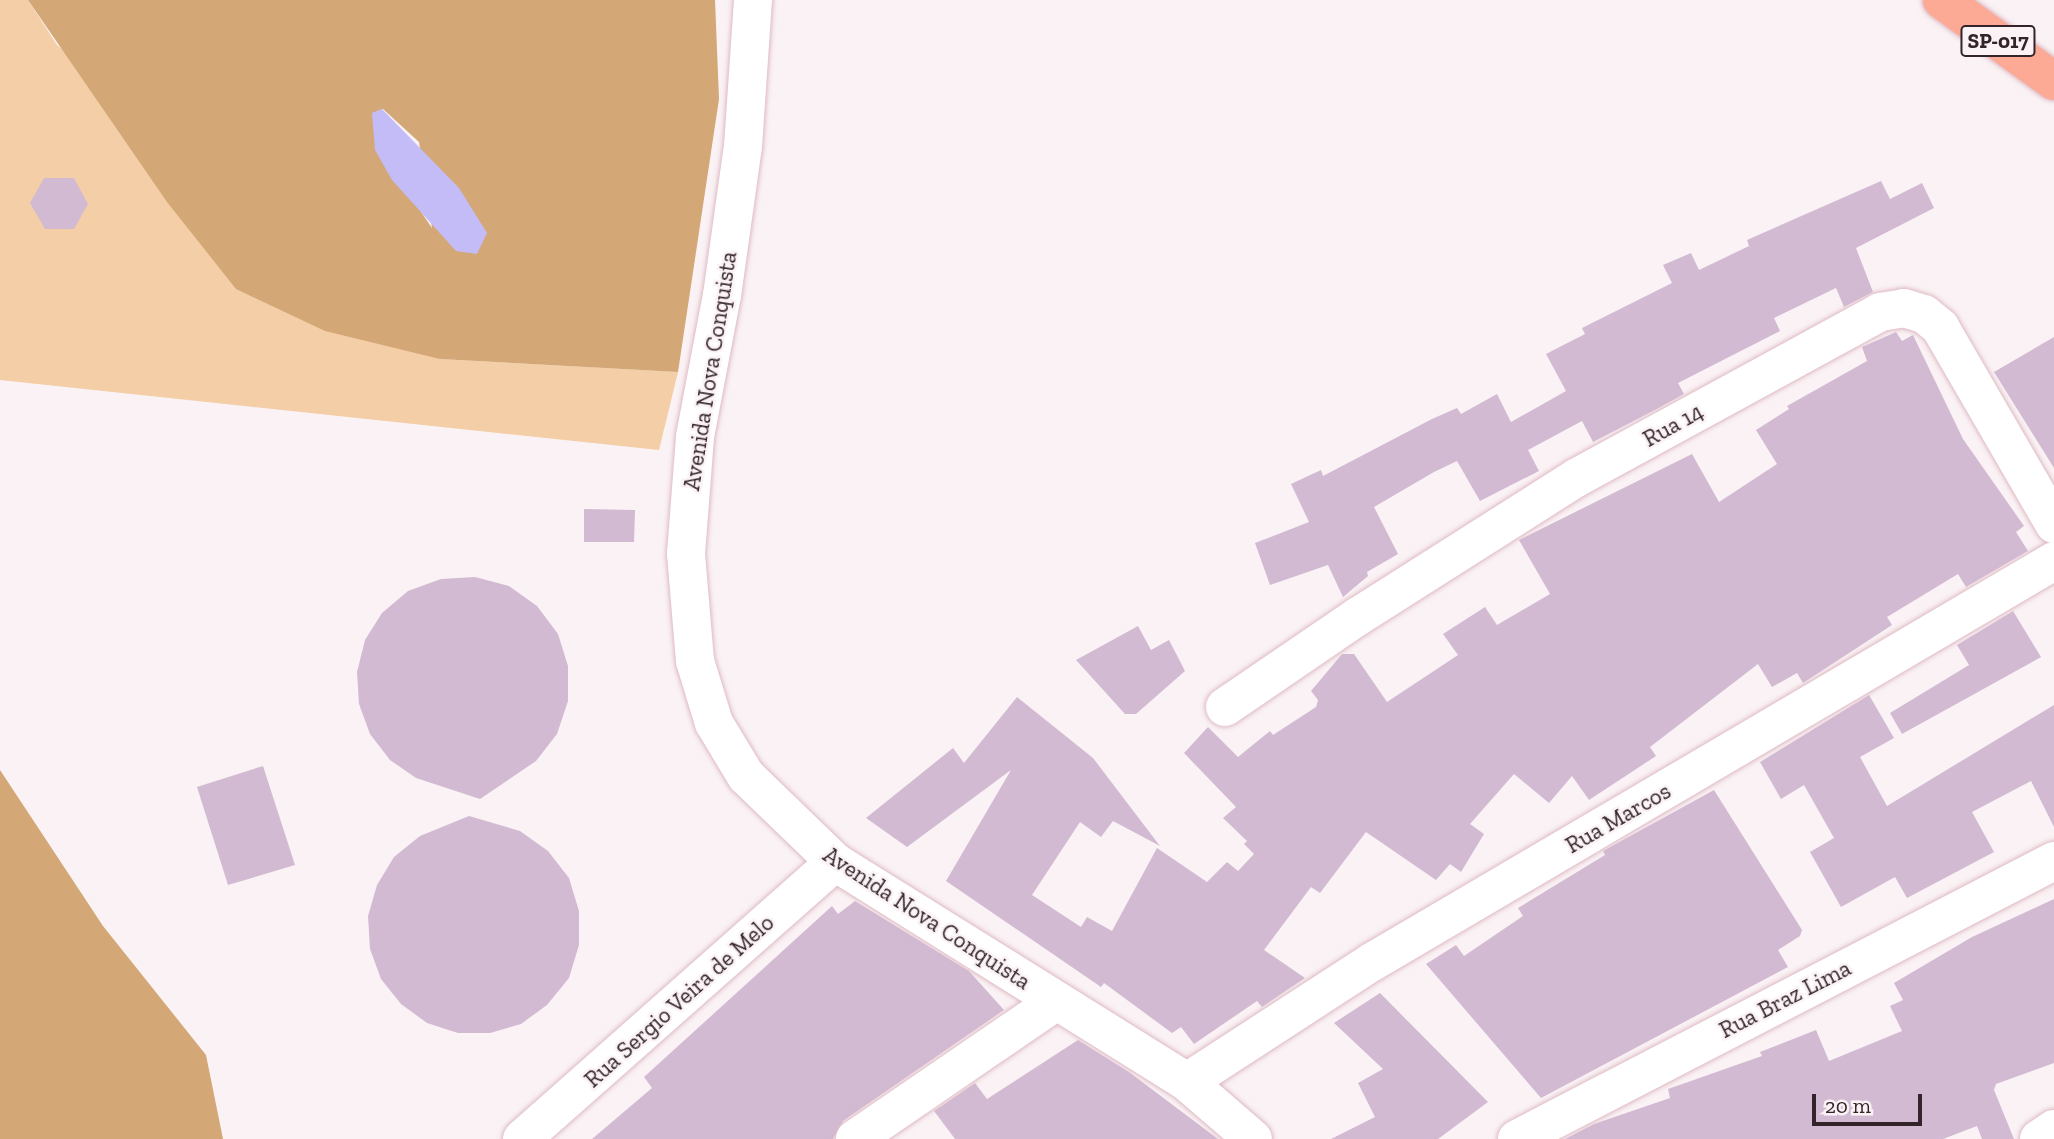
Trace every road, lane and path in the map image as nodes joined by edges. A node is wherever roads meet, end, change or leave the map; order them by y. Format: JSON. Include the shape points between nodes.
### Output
{"nodes":[{"id":1,"x":753,"y":0,"type":"edge"},
{"id":2,"x":1942,"y":0,"type":"edge"},
{"id":3,"x":2054,"y":81,"type":"edge"},
{"id":4,"x":2054,"y":524,"type":"edge"},
{"id":5,"x":2054,"y":561,"type":"edge"},
{"id":6,"x":1224,"y":707,"type":"dead end"},
{"id":7,"x":2054,"y":861,"type":"edge"},
{"id":8,"x":835,"y":862,"type":"junction"},
{"id":9,"x":1055,"y":1002,"type":"junction"},
{"id":10,"x":1187,"y":1082,"type":"junction"},
{"id":11,"x":2054,"y":1129,"type":"edge"},
{"id":12,"x":522,"y":1139,"type":"edge"},
{"id":13,"x":855,"y":1139,"type":"edge"},
{"id":14,"x":1253,"y":1139,"type":"edge"},
{"id":15,"x":1517,"y":1139,"type":"edge"},
{"id":16,"x":2039,"y":1139,"type":"edge"}],
"edges":[{"from":1,"to":8,"type":"street","name":"Avenida Nova Conquista","via":[[741,159],[695,437],[686,554],[695,661],[714,723],[746,776]]},
{"from":2,"to":3,"type":"highway","number":"SP-017"},
{"from":4,"to":6,"type":"street","name":"Rua 14","via":[[1940,327],[1924,314],[1904,309],[1880,312],[1576,478]]},
{"from":5,"to":10,"type":"street","name":"Rua Marcos","via":[[1372,962]]},
{"from":7,"to":15,"type":"street","name":"Rua Braz Lima"},
{"from":8,"to":9,"type":"street","name":"Avenida Nova Conquista"},
{"from":8,"to":12,"type":"street","name":"Rua Sergio Veira de Melo"},
{"from":9,"to":10,"type":"street","name":"Avenida Nova Conquista"},
{"from":9,"to":13,"type":"street"},
{"from":10,"to":14,"type":"street","name":"Avenida Nova Conquista"},
{"from":11,"to":16,"type":"street"}]}
